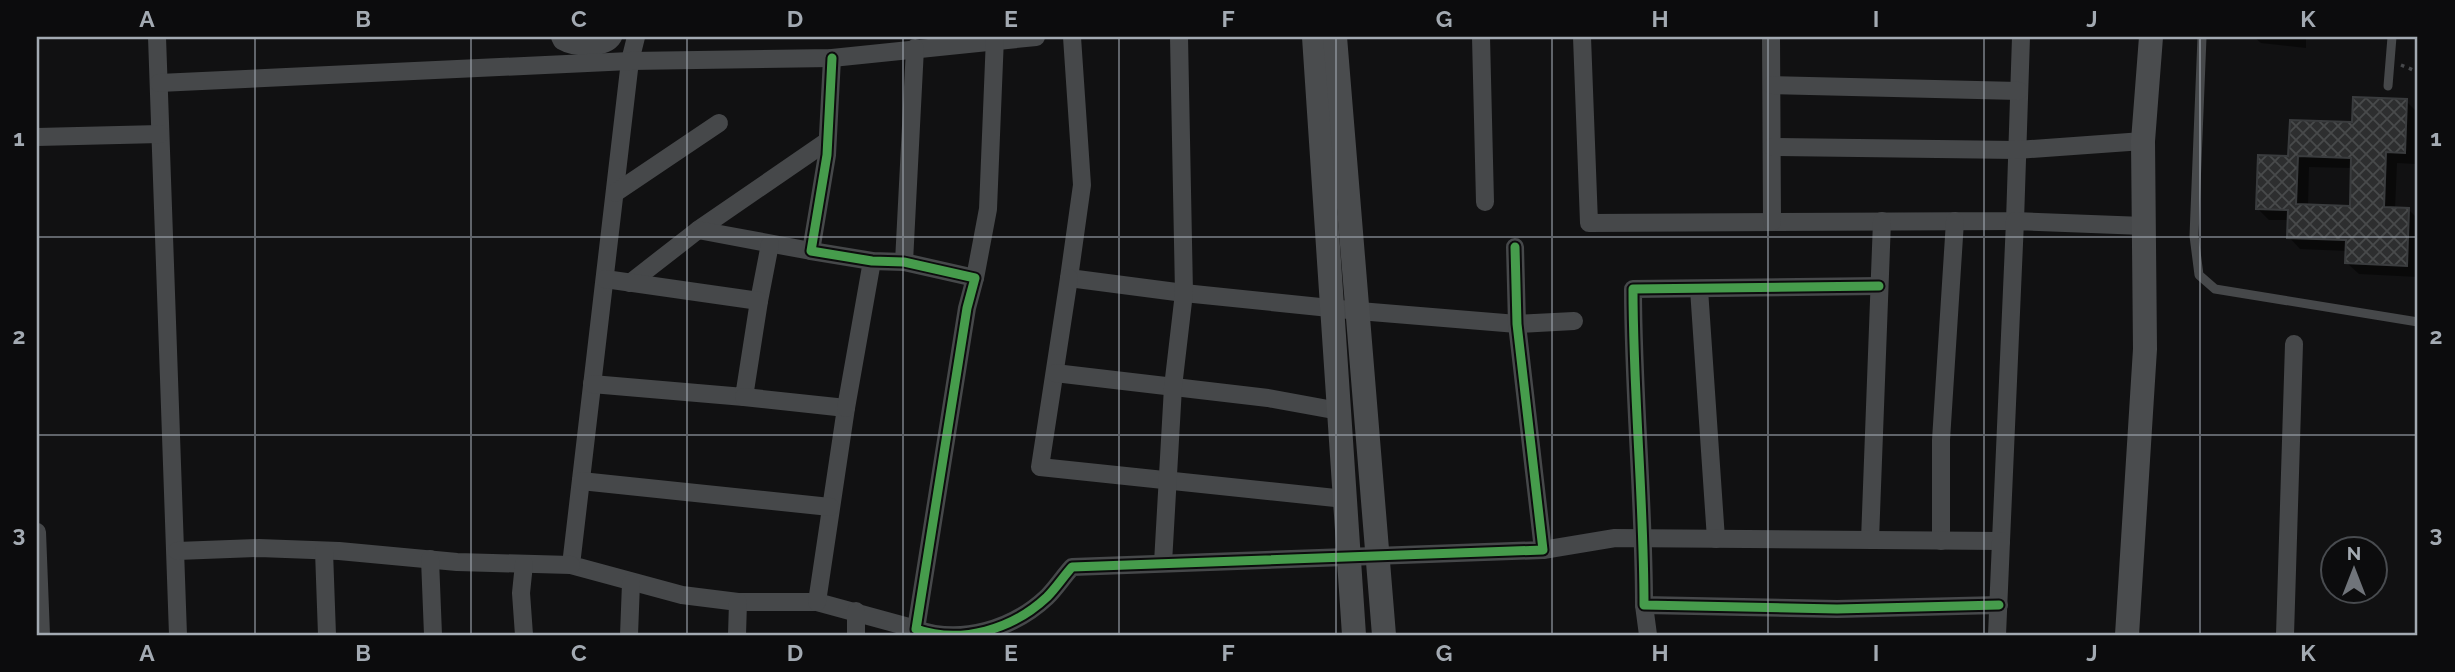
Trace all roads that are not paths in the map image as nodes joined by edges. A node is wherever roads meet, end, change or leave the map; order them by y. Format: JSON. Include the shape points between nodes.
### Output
{"nodes":[{"id":1,"x":157,"y":37,"type":"edge"},
{"id":2,"x":560,"y":37,"type":"edge"},
{"id":3,"x":613,"y":37,"type":"edge"},
{"id":4,"x":636,"y":37,"type":"edge"},
{"id":5,"x":1036,"y":37,"type":"edge"},
{"id":6,"x":1072,"y":37,"type":"edge"},
{"id":7,"x":1179,"y":37,"type":"edge"},
{"id":8,"x":1314,"y":37,"type":"edge"},
{"id":9,"x":1335,"y":37,"type":"edge"},
{"id":10,"x":1481,"y":37,"type":"edge"},
{"id":11,"x":1583,"y":37,"type":"edge"},
{"id":12,"x":1771,"y":37,"type":"edge"},
{"id":13,"x":2021,"y":37,"type":"edge"},
{"id":14,"x":2151,"y":37,"type":"edge"},
{"id":15,"x":2202,"y":37,"type":"edge"},
{"id":16,"x":2392,"y":37,"type":"edge"},
{"id":17,"x":996,"y":38,"type":"edge"},
{"id":18,"x":915,"y":48,"type":"junction"},
{"id":19,"x":832,"y":58,"type":"junction"},
{"id":20,"x":631,"y":61,"type":"junction"},
{"id":21,"x":159,"y":83,"type":"junction"},
{"id":22,"x":1772,"y":85,"type":"junction"},
{"id":23,"x":2388,"y":86,"type":"dead end"},
{"id":24,"x":2019,"y":91,"type":"junction"},
{"id":25,"x":719,"y":123,"type":"dead end"},
{"id":26,"x":160,"y":134,"type":"junction"},
{"id":27,"x":37,"y":137,"type":"edge"},
{"id":28,"x":2143,"y":141,"type":"junction"},
{"id":29,"x":826,"y":142,"type":"junction"},
{"id":30,"x":1772,"y":147,"type":"junction"},
{"id":31,"x":2017,"y":150,"type":"junction"},
{"id":32,"x":615,"y":193,"type":"junction"},
{"id":33,"x":1485,"y":202,"type":"dead end"},
{"id":34,"x":1882,"y":221,"type":"junction"},
{"id":35,"x":1955,"y":221,"type":"junction"},
{"id":36,"x":2015,"y":221,"type":"junction"},
{"id":37,"x":1772,"y":222,"type":"junction"},
{"id":38,"x":2144,"y":226,"type":"junction"},
{"id":39,"x":698,"y":230,"type":"junction"},
{"id":40,"x":770,"y":244,"type":"junction"},
{"id":41,"x":1515,"y":247,"type":"dead end"},
{"id":42,"x":811,"y":251,"type":"junction"},
{"id":43,"x":872,"y":261,"type":"junction"},
{"id":44,"x":904,"y":262,"type":"junction"},
{"id":45,"x":975,"y":278,"type":"junction"},
{"id":46,"x":1069,"y":278,"type":"junction"},
{"id":47,"x":605,"y":279,"type":"junction"},
{"id":48,"x":631,"y":283,"type":"junction"},
{"id":49,"x":1879,"y":286,"type":"junction"},
{"id":50,"x":1699,"y":289,"type":"junction"},
{"id":51,"x":1184,"y":293,"type":"junction"},
{"id":52,"x":759,"y":301,"type":"junction"},
{"id":53,"x":1332,"y":309,"type":"junction"},
{"id":54,"x":1359,"y":311,"type":"junction"},
{"id":55,"x":1574,"y":321,"type":"dead end"},
{"id":56,"x":2418,"y":322,"type":"edge"},
{"id":57,"x":1517,"y":324,"type":"junction"},
{"id":58,"x":2294,"y":344,"type":"dead end"},
{"id":59,"x":1055,"y":373,"type":"junction"},
{"id":60,"x":592,"y":384,"type":"junction"},
{"id":61,"x":1173,"y":387,"type":"junction"},
{"id":62,"x":744,"y":397,"type":"junction"},
{"id":63,"x":846,"y":408,"type":"junction"},
{"id":64,"x":1339,"y":411,"type":"junction"},
{"id":65,"x":581,"y":481,"type":"junction"},
{"id":66,"x":1169,"y":481,"type":"junction"},
{"id":67,"x":1345,"y":499,"type":"junction"},
{"id":68,"x":830,"y":506,"type":"junction"},
{"id":69,"x":37,"y":532,"type":"edge"},
{"id":70,"x":1644,"y":538,"type":"junction"},
{"id":71,"x":1716,"y":539,"type":"junction"},
{"id":72,"x":1870,"y":540,"type":"junction"},
{"id":73,"x":1941,"y":541,"type":"junction"},
{"id":74,"x":2001,"y":541,"type":"junction"},
{"id":75,"x":1543,"y":550,"type":"junction"},
{"id":76,"x":177,"y":551,"type":"junction"},
{"id":77,"x":324,"y":551,"type":"junction"},
{"id":78,"x":1379,"y":557,"type":"junction"},
{"id":79,"x":430,"y":559,"type":"junction"},
{"id":80,"x":1349,"y":559,"type":"junction"},
{"id":81,"x":1163,"y":563,"type":"junction"},
{"id":82,"x":524,"y":564,"type":"junction"},
{"id":83,"x":571,"y":565,"type":"junction"},
{"id":84,"x":631,"y":583,"type":"junction"},
{"id":85,"x":738,"y":602,"type":"junction"},
{"id":86,"x":817,"y":602,"type":"junction"},
{"id":87,"x":1644,"y":605,"type":"junction"},
{"id":88,"x":1998,"y":605,"type":"junction"},
{"id":89,"x":856,"y":611,"type":"junction"},
{"id":90,"x":916,"y":629,"type":"junction"},
{"id":91,"x":41,"y":635,"type":"edge"},
{"id":92,"x":178,"y":635,"type":"edge"},
{"id":93,"x":327,"y":635,"type":"edge"},
{"id":94,"x":433,"y":635,"type":"edge"},
{"id":95,"x":524,"y":635,"type":"edge"},
{"id":96,"x":629,"y":635,"type":"edge"},
{"id":97,"x":737,"y":635,"type":"edge"},
{"id":98,"x":856,"y":635,"type":"edge"},
{"id":99,"x":1354,"y":635,"type":"edge"},
{"id":100,"x":1384,"y":635,"type":"edge"},
{"id":101,"x":1648,"y":635,"type":"edge"},
{"id":102,"x":1997,"y":635,"type":"edge"},
{"id":103,"x":2127,"y":635,"type":"edge"},
{"id":104,"x":2285,"y":635,"type":"edge"}],
"edges":[{"from":1,"to":21,"type":"street"},
{"from":2,"to":3,"type":"street","via":[[568,45],[602,45]]},
{"from":4,"to":20,"type":"street"},
{"from":5,"to":17,"type":"street"},
{"from":6,"to":46,"type":"street","via":[[1082,186]]},
{"from":7,"to":51,"type":"street"},
{"from":8,"to":53,"type":"street"},
{"from":9,"to":54,"type":"street"},
{"from":10,"to":33,"type":"street"},
{"from":11,"to":37,"type":"street","via":[[1590,223]]},
{"from":12,"to":22,"type":"street"},
{"from":13,"to":24,"type":"street"},
{"from":14,"to":28,"type":"street"},
{"from":15,"to":56,"type":"lane","via":[[2194,236],[2199,275],[2216,289]]},
{"from":16,"to":23,"type":"lane"},
{"from":17,"to":18,"type":"street"},
{"from":17,"to":45,"type":"street","via":[[988,209]]},
{"from":18,"to":19,"type":"street"},
{"from":18,"to":44,"type":"street"},
{"from":19,"to":20,"type":"street"},
{"from":19,"to":29,"type":"street"},
{"from":20,"to":21,"type":"street"},
{"from":20,"to":32,"type":"street"},
{"from":21,"to":26,"type":"street"},
{"from":22,"to":24,"type":"street"},
{"from":22,"to":30,"type":"street"},
{"from":24,"to":31,"type":"street"},
{"from":25,"to":32,"type":"street"},
{"from":26,"to":27,"type":"street"},
{"from":26,"to":76,"type":"street"},
{"from":28,"to":31,"type":"street"},
{"from":28,"to":38,"type":"street"},
{"from":29,"to":39,"type":"street"},
{"from":29,"to":42,"type":"street"},
{"from":30,"to":31,"type":"street"},
{"from":30,"to":37,"type":"street"},
{"from":31,"to":36,"type":"street"},
{"from":32,"to":47,"type":"street"},
{"from":34,"to":35,"type":"street"},
{"from":34,"to":37,"type":"street"},
{"from":34,"to":49,"type":"street"},
{"from":35,"to":36,"type":"street"},
{"from":35,"to":73,"type":"street","via":[[1941,440]]},
{"from":36,"to":38,"type":"street"},
{"from":36,"to":74,"type":"street"},
{"from":38,"to":103,"type":"street","via":[[2145,349]]},
{"from":39,"to":40,"type":"street"},
{"from":39,"to":48,"type":"street"},
{"from":40,"to":42,"type":"street"},
{"from":40,"to":52,"type":"street"},
{"from":41,"to":57,"type":"street"},
{"from":42,"to":43,"type":"street"},
{"from":43,"to":44,"type":"street"},
{"from":43,"to":63,"type":"street"},
{"from":44,"to":45,"type":"street"},
{"from":45,"to":90,"type":"street"},
{"from":46,"to":51,"type":"street"},
{"from":46,"to":59,"type":"street"},
{"from":47,"to":48,"type":"street"},
{"from":47,"to":60,"type":"street"},
{"from":48,"to":52,"type":"street"},
{"from":49,"to":50,"type":"street"},
{"from":49,"to":72,"type":"street"},
{"from":50,"to":70,"type":"street","via":[[1633,289]]},
{"from":50,"to":71,"type":"street"},
{"from":51,"to":53,"type":"street"},
{"from":51,"to":61,"type":"street"},
{"from":52,"to":62,"type":"street"},
{"from":53,"to":54,"type":"street"},
{"from":53,"to":64,"type":"street"},
{"from":54,"to":57,"type":"street"},
{"from":54,"to":78,"type":"street"},
{"from":55,"to":57,"type":"street"},
{"from":57,"to":75,"type":"street"},
{"from":58,"to":104,"type":"street"},
{"from":59,"to":61,"type":"street"},
{"from":59,"to":66,"type":"street","via":[[1040,467]]},
{"from":60,"to":62,"type":"street"},
{"from":60,"to":65,"type":"street"},
{"from":61,"to":64,"type":"street"},
{"from":61,"to":66,"type":"street"},
{"from":62,"to":63,"type":"street"},
{"from":63,"to":68,"type":"street"},
{"from":64,"to":67,"type":"street"},
{"from":65,"to":68,"type":"street"},
{"from":65,"to":83,"type":"street"},
{"from":66,"to":67,"type":"street"},
{"from":66,"to":81,"type":"street"},
{"from":67,"to":80,"type":"street"},
{"from":68,"to":86,"type":"street"},
{"from":69,"to":91,"type":"street"},
{"from":70,"to":71,"type":"street"},
{"from":70,"to":75,"type":"street"},
{"from":70,"to":87,"type":"street"},
{"from":71,"to":72,"type":"street"},
{"from":72,"to":73,"type":"street"},
{"from":73,"to":74,"type":"street"},
{"from":74,"to":88,"type":"street"},
{"from":75,"to":78,"type":"street"},
{"from":76,"to":77,"type":"street"},
{"from":76,"to":92,"type":"street"},
{"from":77,"to":79,"type":"street"},
{"from":77,"to":93,"type":"street"},
{"from":78,"to":80,"type":"street"},
{"from":78,"to":100,"type":"street"},
{"from":79,"to":82,"type":"street"},
{"from":79,"to":94,"type":"street"},
{"from":80,"to":81,"type":"street"},
{"from":80,"to":99,"type":"street"},
{"from":81,"to":90,"type":"street","via":[[1072,568],[1046,597],[1009,624],[970,635],[932,635]]},
{"from":82,"to":83,"type":"street"},
{"from":82,"to":95,"type":"street"},
{"from":83,"to":84,"type":"street"},
{"from":84,"to":85,"type":"street"},
{"from":84,"to":96,"type":"street"},
{"from":85,"to":86,"type":"street"},
{"from":85,"to":97,"type":"street"},
{"from":86,"to":89,"type":"street"},
{"from":87,"to":88,"type":"street","via":[[1837,609]]},
{"from":87,"to":101,"type":"street"},
{"from":88,"to":102,"type":"street"},
{"from":89,"to":90,"type":"street"},
{"from":89,"to":98,"type":"street"}]}
